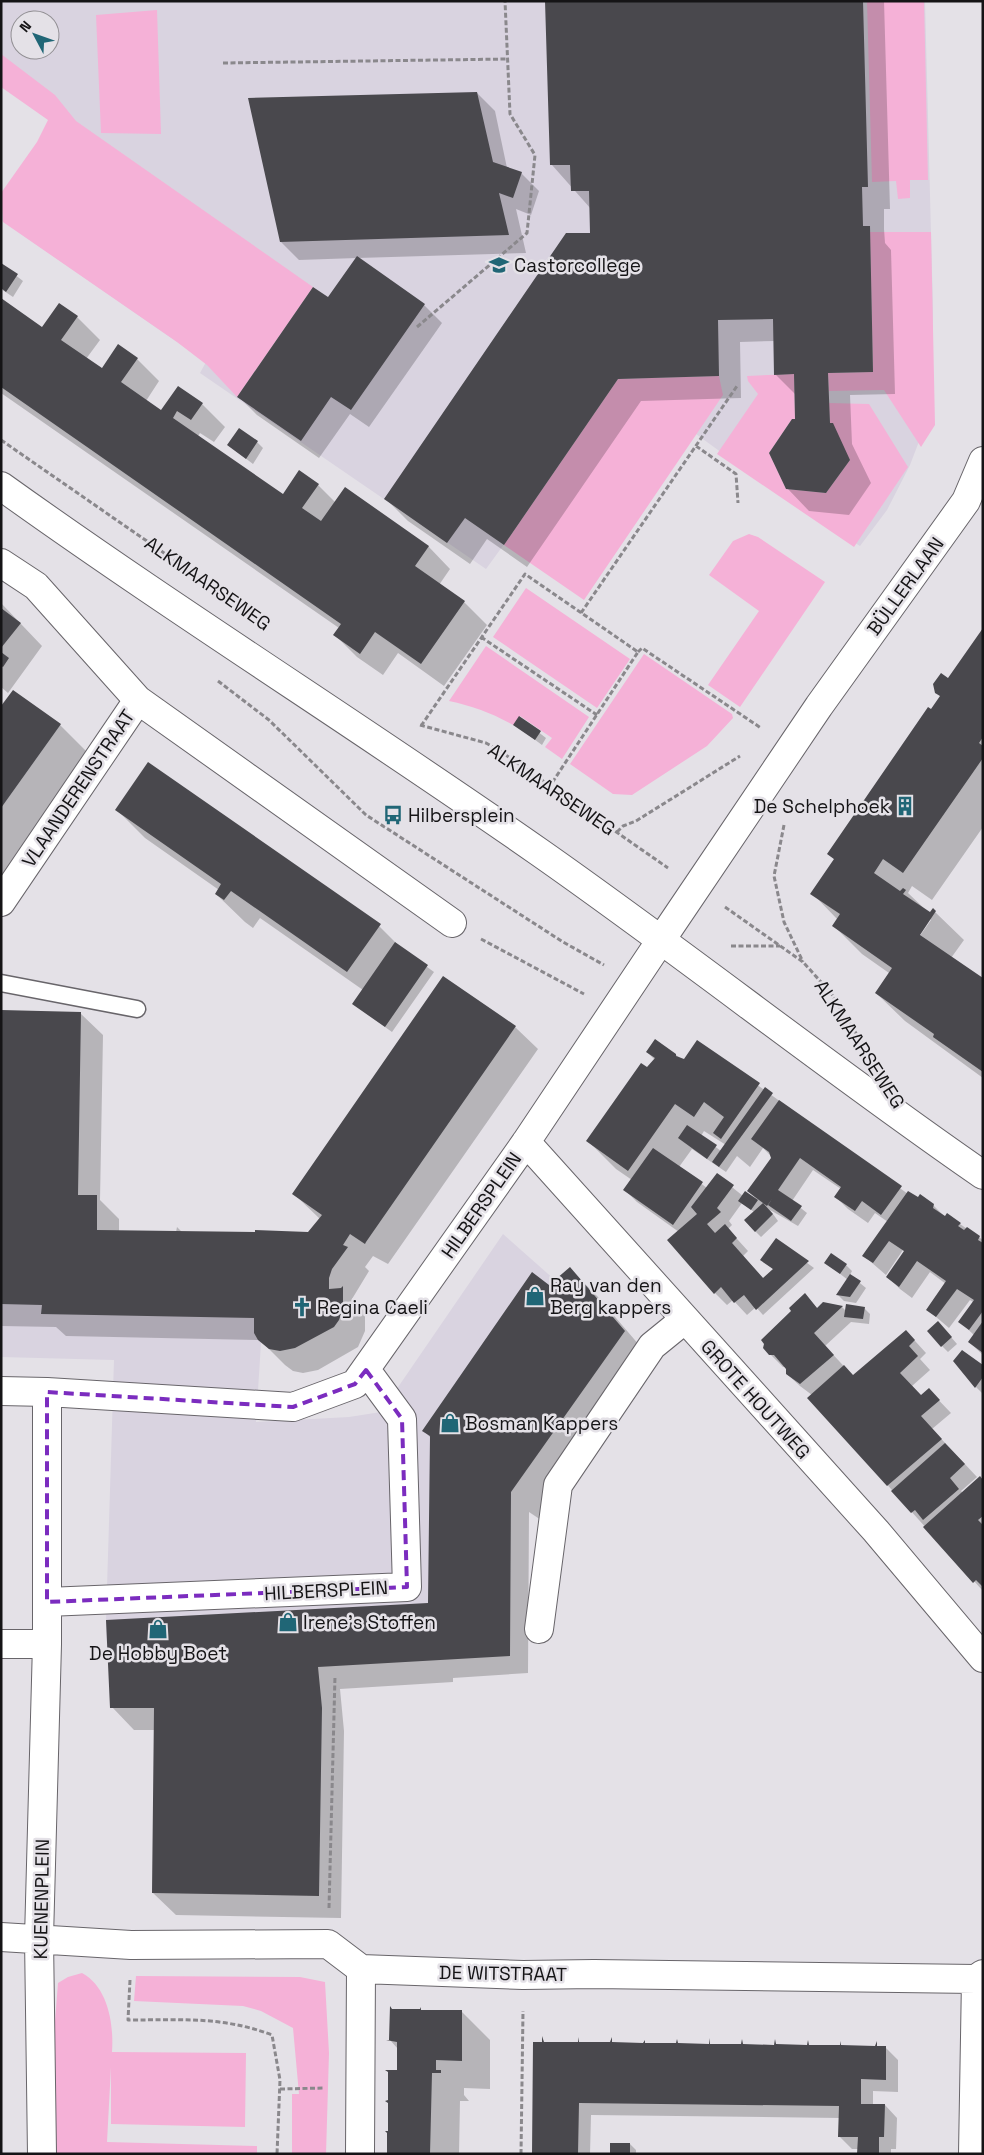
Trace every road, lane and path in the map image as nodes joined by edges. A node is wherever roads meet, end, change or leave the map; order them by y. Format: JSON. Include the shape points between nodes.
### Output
{"nodes":[{"id":1,"x":505,"y":1,"type":"edge"},
{"id":2,"x":508,"y":59,"type":"junction"},
{"id":3,"x":223,"y":63,"type":"dead end"},
{"id":4,"x":417,"y":327,"type":"dead end"},
{"id":5,"x":737,"y":386,"type":"dead end"},
{"id":6,"x":1,"y":440,"type":"edge"},
{"id":7,"x":696,"y":446,"type":"junction"},
{"id":8,"x":983,"y":461,"type":"edge"},
{"id":9,"x":1,"y":486,"type":"edge"},
{"id":10,"x":738,"y":502,"type":"dead end"},
{"id":11,"x":1,"y":563,"type":"edge"},
{"id":12,"x":224,"y":594,"type":"dead end"},
{"id":13,"x":581,"y":613,"type":"junction"},
{"id":14,"x":482,"y":637,"type":"junction"},
{"id":15,"x":638,"y":652,"type":"junction"},
{"id":16,"x":214,"y":678,"type":"dead end"},
{"id":17,"x":138,"y":700,"type":"junction"},
{"id":18,"x":597,"y":715,"type":"junction"},
{"id":19,"x":414,"y":724,"type":"dead end"},
{"id":20,"x":421,"y":726,"type":"junction"},
{"id":21,"x":764,"y":731,"type":"dead end"},
{"id":22,"x":742,"y":755,"type":"dead end"},
{"id":23,"x":550,"y":786,"type":"junction"},
{"id":24,"x":785,"y":820,"type":"dead end"},
{"id":25,"x":617,"y":832,"type":"junction"},
{"id":26,"x":696,"y":887,"type":"junction"},
{"id":27,"x":1,"y":902,"type":"edge"},
{"id":28,"x":452,"y":923,"type":"joint"},
{"id":29,"x":661,"y":940,"type":"junction"},
{"id":30,"x":803,"y":962,"type":"junction"},
{"id":31,"x":633,"y":981,"type":"junction"},
{"id":32,"x":1,"y":983,"type":"edge"},
{"id":33,"x":137,"y":1009,"type":"dead end"},
{"id":34,"x":615,"y":1010,"type":"junction"},
{"id":35,"x":863,"y":1044,"type":"dead end"},
{"id":36,"x":526,"y":1142,"type":"junction"},
{"id":37,"x":983,"y":1175,"type":"edge"},
{"id":38,"x":684,"y":1320,"type":"junction"},
{"id":39,"x":366,"y":1370,"type":"junction"},
{"id":40,"x":1,"y":1391,"type":"edge"},
{"id":41,"x":47,"y":1392,"type":"junction"},
{"id":42,"x":47,"y":1602,"type":"junction"},
{"id":43,"x":539,"y":1629,"type":"dead end"},
{"id":44,"x":1,"y":1644,"type":"edge"},
{"id":45,"x":47,"y":1644,"type":"junction"},
{"id":46,"x":983,"y":1658,"type":"edge"},
{"id":47,"x":335,"y":1676,"type":"dead end"},
{"id":48,"x":1,"y":1937,"type":"edge"},
{"id":49,"x":39,"y":1938,"type":"junction"},
{"id":50,"x":328,"y":1944,"type":"junction"},
{"id":51,"x":131,"y":1945,"type":"junction"},
{"id":52,"x":361,"y":1969,"type":"junction"},
{"id":53,"x":979,"y":1976,"type":"edge"},
{"id":54,"x":523,"y":2039,"type":"dead end"},
{"id":55,"x":360,"y":2087,"type":"junction"},
{"id":56,"x":280,"y":2089,"type":"junction"},
{"id":57,"x":42,"y":2154,"type":"edge"},
{"id":58,"x":277,"y":2154,"type":"edge"},
{"id":59,"x":360,"y":2154,"type":"edge"},
{"id":60,"x":520,"y":2154,"type":"edge"},
{"id":61,"x":973,"y":2154,"type":"edge"}],
"edges":[{"from":1,"to":2,"type":"path"},
{"from":2,"to":3,"type":"path"},
{"from":2,"to":4,"type":"path","via":[[510,114],[534,155],[527,233]]},
{"from":5,"to":7,"type":"path"},
{"from":6,"to":12,"type":"path","name":"ALKMAARSEWEG"},
{"from":7,"to":10,"type":"path","via":[[736,474]]},
{"from":7,"to":13,"type":"path"},
{"from":8,"to":26,"type":"street","name":"BÜLLERLAAN","via":[[966,501],[889,606]]},
{"from":9,"to":29,"type":"street","name":"ALKMAARSEWEG","via":[[92,551],[539,852]]},
{"from":11,"to":17,"type":"street","via":[[36,586]]},
{"from":13,"to":14,"type":"path","via":[[525,574]]},
{"from":13,"to":15,"type":"path"},
{"from":14,"to":18,"type":"path"},
{"from":14,"to":20,"type":"path"},
{"from":15,"to":18,"type":"path"},
{"from":15,"to":21,"type":"path","via":[[642,648]]},
{"from":16,"to":31,"type":"path","via":[[269,720],[366,815],[563,942]]},
{"from":17,"to":27,"type":"street","name":"VLAANDERENSTRAAT"},
{"from":17,"to":28,"type":"street"},
{"from":18,"to":23,"type":"path"},
{"from":19,"to":20,"type":"path","name":"ALKMAARSEWEG"},
{"from":20,"to":23,"type":"path","name":"ALKMAARSEWEG","via":[[486,743]]},
{"from":22,"to":25,"type":"path"},
{"from":23,"to":25,"type":"path","name":"ALKMAARSEWEG"},
{"from":24,"to":30,"type":"path","via":[[774,876],[784,922]]},
{"from":25,"to":26,"type":"path","name":"ALKMAARSEWEG"},
{"from":26,"to":29,"type":"street","name":"BÜLLERLAAN"},
{"from":26,"to":30,"type":"path","name":"ALKMAARSEWEG"},
{"from":28,"to":34,"type":"path"},
{"from":29,"to":31,"type":"street","name":"HILBERSPLEIN"},
{"from":29,"to":37,"type":"street","name":"ALKMAARSEWEG","via":[[777,1028]]},
{"from":30,"to":35,"type":"path","name":"ALKMAARSEWEG","via":[[831,993]]},
{"from":31,"to":34,"type":"street","name":"HILBERSPLEIN"},
{"from":32,"to":33,"type":"lane"},
{"from":34,"to":36,"type":"street","name":"HILBERSPLEIN"},
{"from":36,"to":38,"type":"street","name":"GROTE HOUTWEG"},
{"from":36,"to":39,"type":"street","name":"HILBERSPLEIN"},
{"from":38,"to":43,"type":"street","via":[[652,1346],[558,1485]]},
{"from":38,"to":46,"type":"street","name":"GROTE HOUTWEG","via":[[876,1531]]},
{"from":39,"to":41,"type":"street","name":"HILBERSPLEIN","via":[[355,1384],[293,1407]]},
{"from":39,"to":42,"type":"street","name":"HILBERSPLEIN","via":[[402,1419],[407,1587]]},
{"from":40,"to":41,"type":"street","name":"HILBERSPLEIN"},
{"from":41,"to":42,"type":"street"},
{"from":42,"to":45,"type":"street"},
{"from":44,"to":45,"type":"street"},
{"from":45,"to":49,"type":"street","name":"KUENENPLEIN"},
{"from":47,"to":50,"type":"path"},
{"from":48,"to":49,"type":"street"},
{"from":49,"to":51,"type":"street"},
{"from":49,"to":57,"type":"street","name":"KUENENPLEIN"},
{"from":50,"to":51,"type":"street"},
{"from":50,"to":52,"type":"street"},
{"from":51,"to":56,"type":"path","via":[[128,2020],[205,2020],[244,2025],[272,2036]]},
{"from":52,"to":53,"type":"street","name":"DE WITSTRAAT","via":[[523,1975]]},
{"from":52,"to":55,"type":"street"},
{"from":53,"to":61,"type":"street"},
{"from":54,"to":60,"type":"path"},
{"from":55,"to":56,"type":"path"},
{"from":55,"to":59,"type":"street"},
{"from":56,"to":58,"type":"path"}]}
